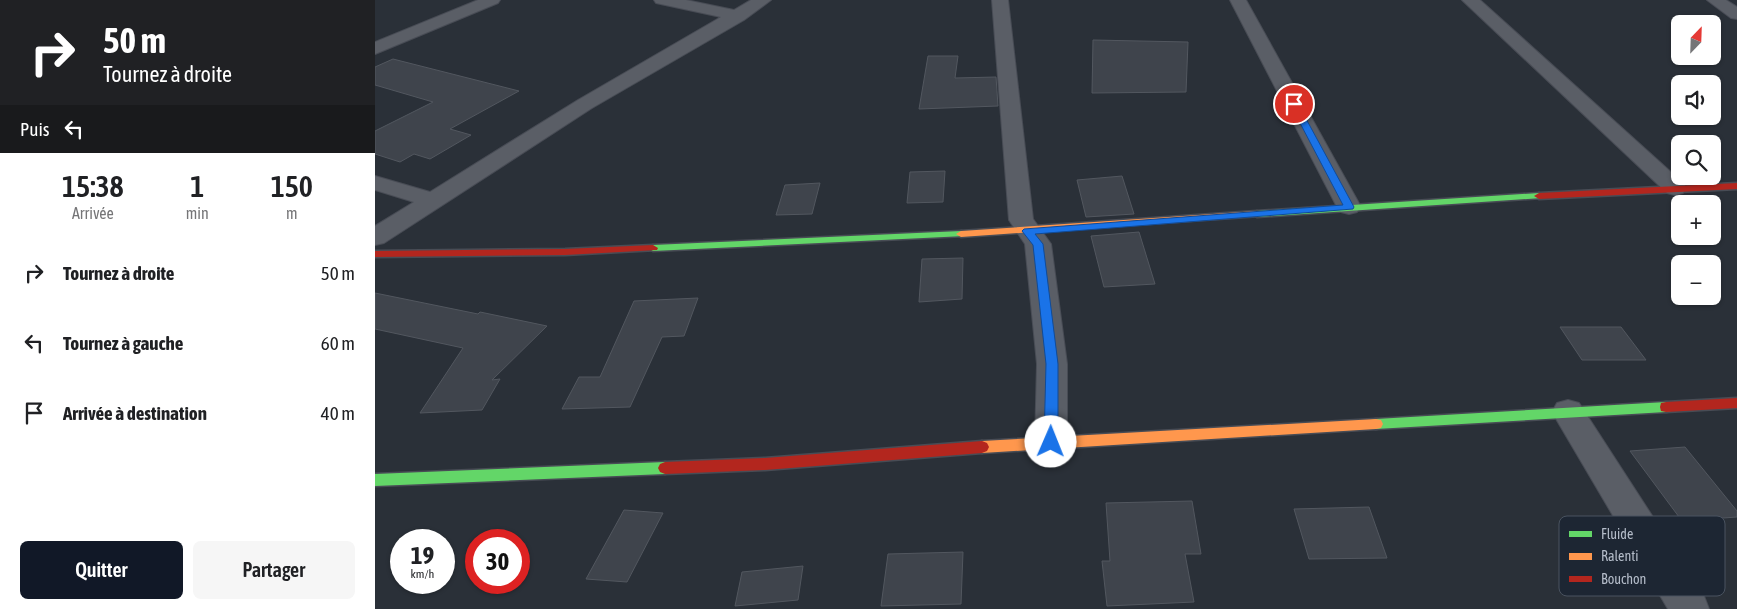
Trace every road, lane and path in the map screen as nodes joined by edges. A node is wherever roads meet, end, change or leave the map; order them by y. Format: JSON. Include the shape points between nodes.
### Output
{"nodes":[{"id":1,"x":492,"y":0,"type":"edge"},
{"id":2,"x":662,"y":0,"type":"edge"},
{"id":3,"x":763,"y":0,"type":"edge"},
{"id":4,"x":1000,"y":0,"type":"edge"},
{"id":5,"x":1238,"y":0,"type":"edge"},
{"id":6,"x":1469,"y":0,"type":"edge"},
{"id":7,"x":1715,"y":0,"type":"edge"},
{"id":8,"x":1737,"y":14,"type":"edge"},
{"id":9,"x":738,"y":16,"type":"junction"},
{"id":10,"x":375,"y":49,"type":"edge"},
{"id":11,"x":375,"y":183,"type":"edge"},
{"id":12,"x":1737,"y":186,"type":"edge"},
{"id":13,"x":1675,"y":188,"type":"junction"},
{"id":14,"x":433,"y":200,"type":"junction"},
{"id":15,"x":1349,"y":207,"type":"junction"},
{"id":16,"x":1027,"y":231,"type":"junction"},
{"id":17,"x":375,"y":238,"type":"edge"},
{"id":18,"x":375,"y":254,"type":"edge"},
{"id":19,"x":1737,"y":403,"type":"edge"},
{"id":20,"x":1568,"y":412,"type":"junction"},
{"id":21,"x":1051,"y":442,"type":"junction"},
{"id":22,"x":375,"y":480,"type":"edge"},
{"id":23,"x":1633,"y":516,"type":"edge"},
{"id":24,"x":1683,"y":596,"type":"edge"},
{"id":25,"x":1691,"y":609,"type":"edge"}],
"edges":[{"from":1,"to":10,"type":"street"},
{"from":2,"to":9,"type":"street"},
{"from":3,"to":9,"type":"street"},
{"from":4,"to":16,"type":"street","via":[[1021,220]]},
{"from":5,"to":15,"type":"street"},
{"from":6,"to":13,"type":"street"},
{"from":7,"to":8,"type":"street"},
{"from":9,"to":14,"type":"street","via":[[585,104]]},
{"from":11,"to":14,"type":"street"},
{"from":12,"to":13,"type":"street"},
{"from":13,"to":15,"type":"street"},
{"from":14,"to":17,"type":"street"},
{"from":15,"to":16,"type":"street"},
{"from":16,"to":18,"type":"street","via":[[565,252]]},
{"from":16,"to":21,"type":"street","via":[[1038,244],[1052,364]]},
{"from":19,"to":20,"type":"street"},
{"from":20,"to":21,"type":"street"},
{"from":20,"to":23,"type":"street"},
{"from":21,"to":22,"type":"street","via":[[765,464]]},
{"from":24,"to":25,"type":"street"}]}
